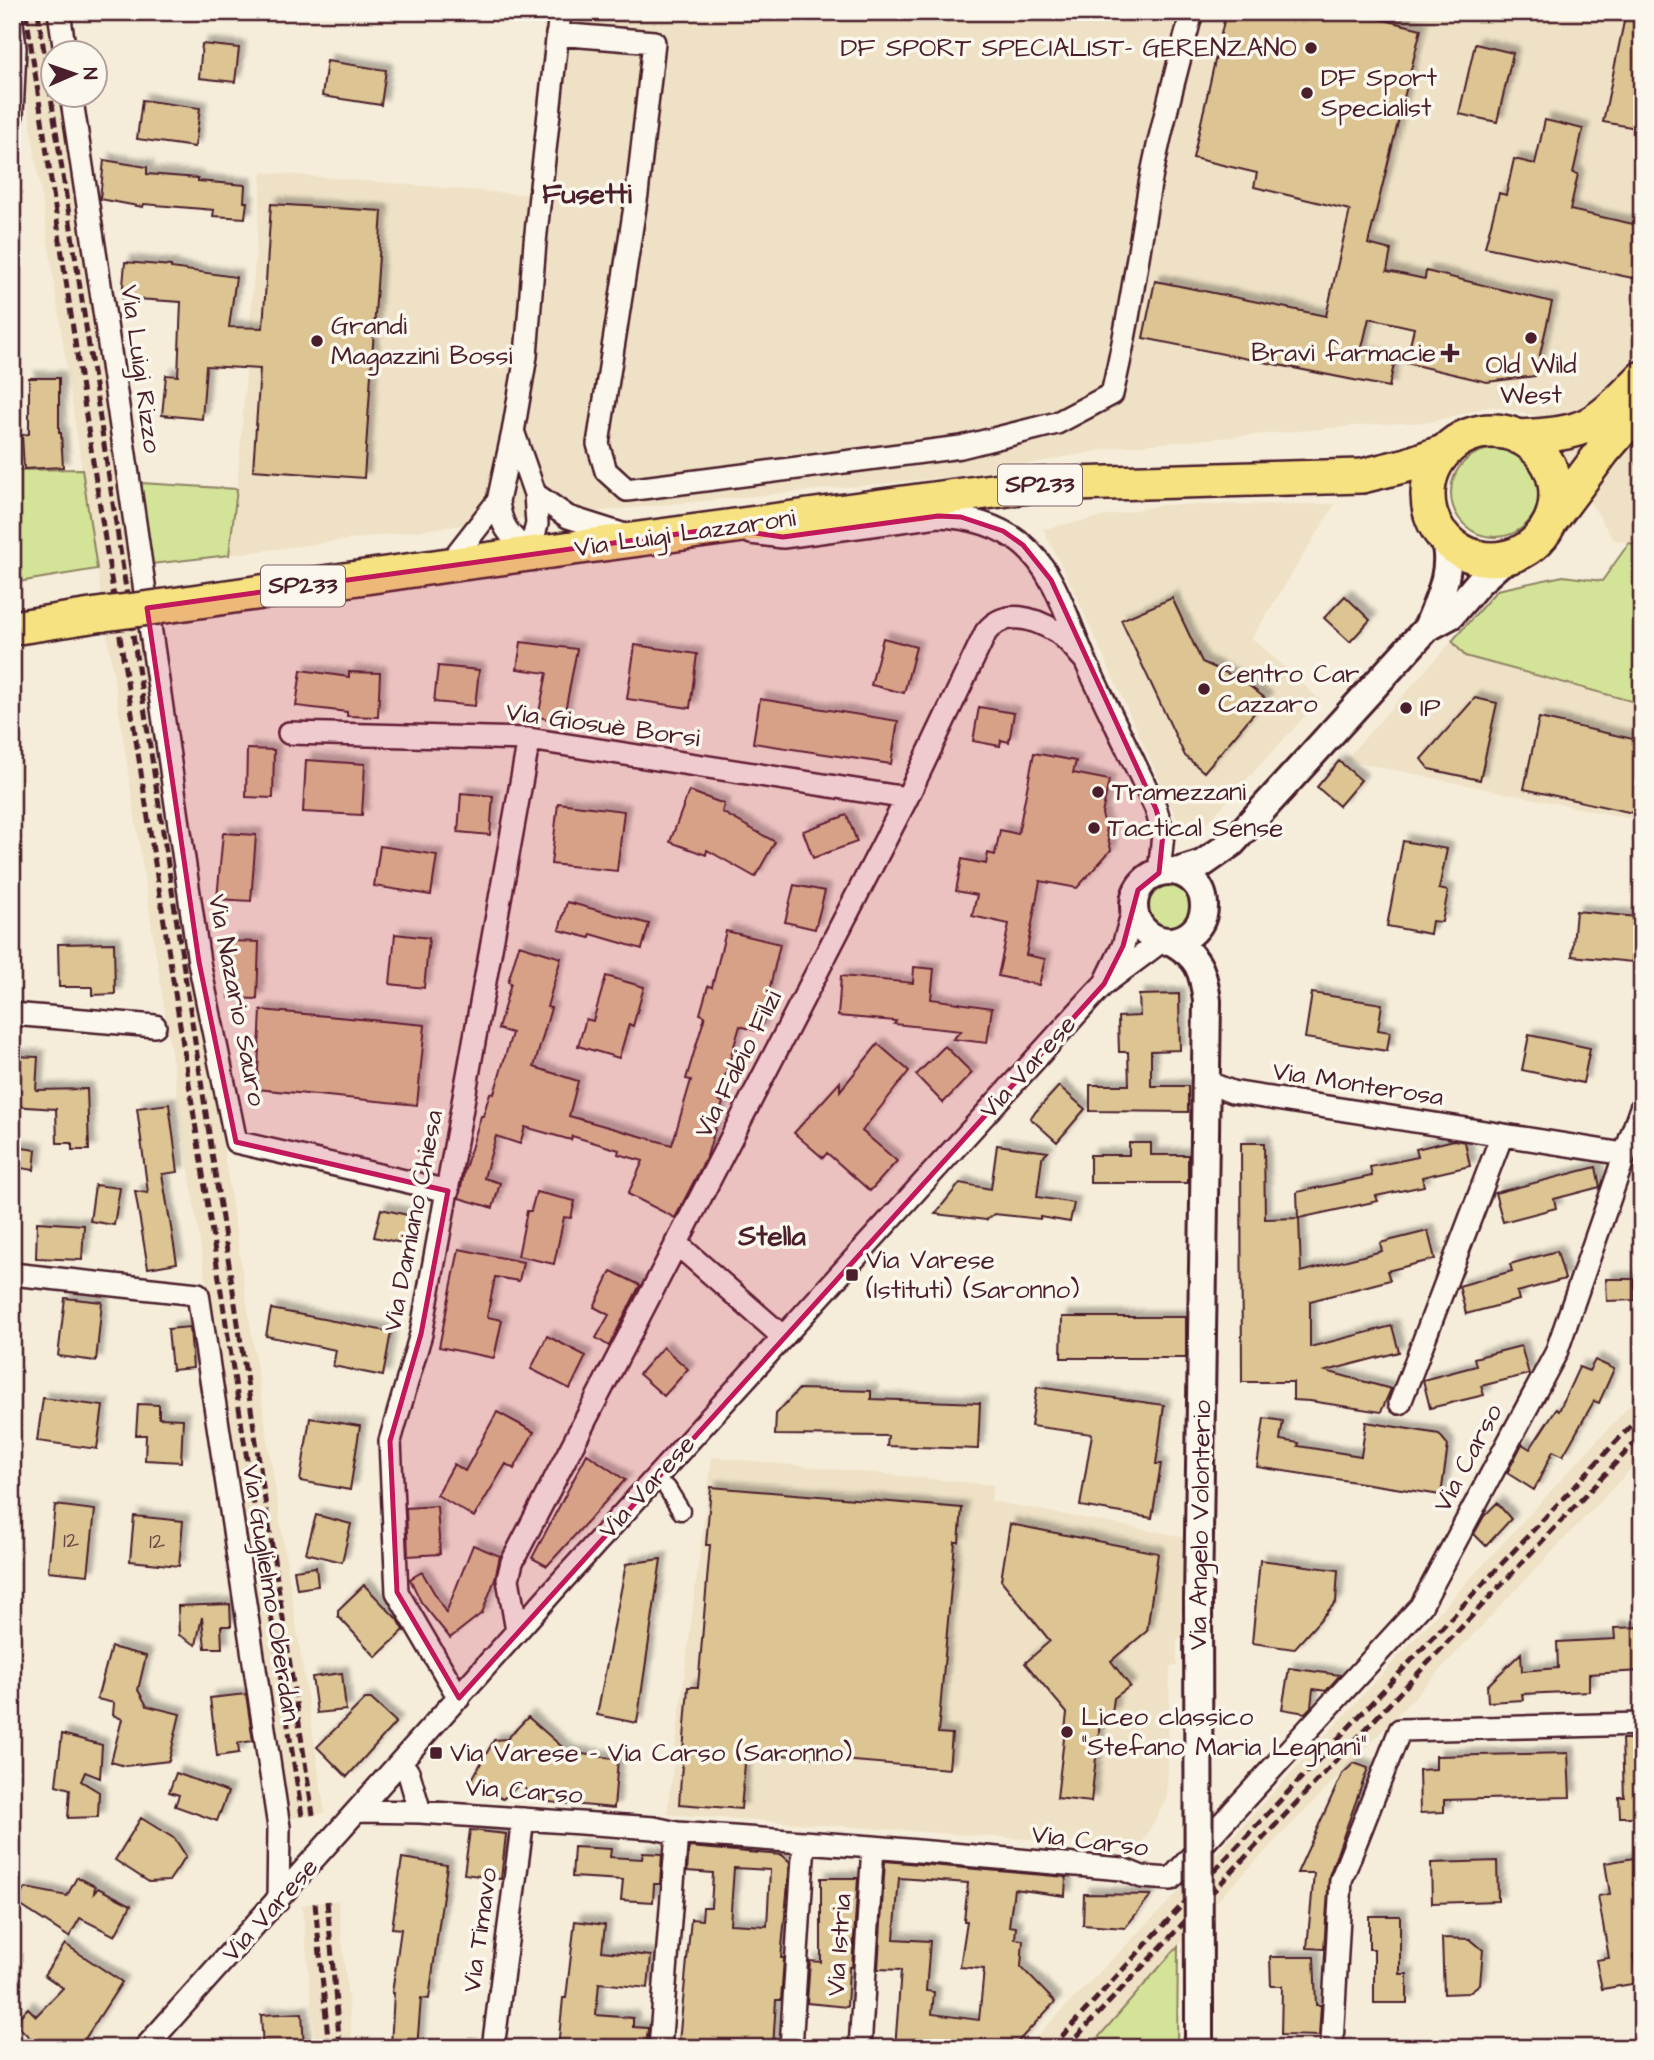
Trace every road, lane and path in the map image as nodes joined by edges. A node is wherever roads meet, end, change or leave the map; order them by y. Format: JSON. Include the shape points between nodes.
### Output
{"nodes":[{"id":1,"x":59,"y":12,"type":"edge"},
{"id":2,"x":560,"y":12,"type":"edge"},
{"id":3,"x":1192,"y":12,"type":"edge"},
{"id":4,"x":12,"y":23,"type":"edge"},
{"id":5,"x":557,"y":34,"type":"junction"},
{"id":6,"x":63,"y":38,"type":"edge"},
{"id":7,"x":73,"y":108,"type":"edge"},
{"id":8,"x":12,"y":115,"type":"edge"},
{"id":9,"x":1642,"y":378,"type":"edge"},
{"id":10,"x":1642,"y":406,"type":"edge"},
{"id":11,"x":513,"y":432,"type":"junction"},
{"id":12,"x":1518,"y":437,"type":"junction"},
{"id":13,"x":1446,"y":450,"type":"junction"},
{"id":14,"x":1362,"y":475,"type":"junction"},
{"id":15,"x":534,"y":494,"type":"junction"},
{"id":16,"x":498,"y":501,"type":"junction"},
{"id":17,"x":1429,"y":504,"type":"junction"},
{"id":18,"x":1552,"y":519,"type":"junction"},
{"id":19,"x":721,"y":528,"type":"junction"},
{"id":20,"x":1443,"y":536,"type":"junction"},
{"id":21,"x":640,"y":540,"type":"junction"},
{"id":22,"x":529,"y":554,"type":"junction"},
{"id":23,"x":1506,"y":558,"type":"junction"},
{"id":24,"x":448,"y":565,"type":"junction"},
{"id":25,"x":12,"y":628,"type":"edge"},
{"id":26,"x":1427,"y":628,"type":"junction"},
{"id":27,"x":153,"y":652,"type":"joint"},
{"id":28,"x":1085,"y":660,"type":"junction"},
{"id":29,"x":289,"y":733,"type":"dead end"},
{"id":30,"x":529,"y":739,"type":"junction"},
{"id":31,"x":907,"y":798,"type":"junction"},
{"id":32,"x":1232,"y":844,"type":"junction"},
{"id":33,"x":1168,"y":873,"type":"junction"},
{"id":34,"x":1135,"y":904,"type":"junction"},
{"id":35,"x":1203,"y":914,"type":"junction"},
{"id":36,"x":1167,"y":940,"type":"junction"},
{"id":37,"x":1104,"y":984,"type":"junction"},
{"id":38,"x":1207,"y":1001,"type":"junction"},
{"id":39,"x":12,"y":1014,"type":"edge"},
{"id":40,"x":155,"y":1026,"type":"dead end"},
{"id":41,"x":1206,"y":1082,"type":"junction"},
{"id":42,"x":1642,"y":1105,"type":"edge"},
{"id":43,"x":1503,"y":1135,"type":"junction"},
{"id":44,"x":1624,"y":1154,"type":"junction"},
{"id":45,"x":448,"y":1191,"type":"junction"},
{"id":46,"x":676,"y":1243,"type":"junction"},
{"id":47,"x":12,"y":1274,"type":"edge"},
{"id":48,"x":782,"y":1336,"type":"junction"},
{"id":49,"x":1400,"y":1403,"type":"dead end"},
{"id":50,"x":667,"y":1488,"type":"dead end"},
{"id":51,"x":681,"y":1511,"type":"dead end"},
{"id":52,"x":517,"y":1632,"type":"junction"},
{"id":53,"x":459,"y":1698,"type":"junction"},
{"id":54,"x":1642,"y":1724,"type":"edge"},
{"id":55,"x":402,"y":1763,"type":"junction"},
{"id":56,"x":359,"y":1811,"type":"junction"},
{"id":57,"x":420,"y":1812,"type":"junction"},
{"id":58,"x":523,"y":1819,"type":"junction"},
{"id":59,"x":677,"y":1833,"type":"junction"},
{"id":60,"x":804,"y":1842,"type":"junction"},
{"id":61,"x":873,"y":1847,"type":"junction"},
{"id":62,"x":278,"y":1901,"type":"junction"},
{"id":63,"x":1332,"y":2043,"type":"dead end"},
{"id":64,"x":145,"y":2048,"type":"edge"},
{"id":65,"x":493,"y":2048,"type":"edge"},
{"id":66,"x":660,"y":2048,"type":"edge"},
{"id":67,"x":791,"y":2048,"type":"edge"},
{"id":68,"x":860,"y":2048,"type":"edge"},
{"id":69,"x":1199,"y":2048,"type":"edge"}],
"edges":[{"from":1,"to":6,"type":"street"},
{"from":2,"to":5,"type":"street"},
{"from":3,"to":5,"type":"street","via":[[1169,96],[1111,394],[1057,423],[961,447],[627,490],[606,471],[598,444],[637,194],[654,42]]},
{"from":4,"to":8,"type":"street"},
{"from":5,"to":11,"type":"street","via":[[526,356]]},
{"from":7,"to":27,"type":"street","name":"Via Luigi Rizzo"},
{"from":9,"to":12,"type":"main road","number":"SP233","via":[[1605,415],[1584,428]]},
{"from":10,"to":18,"type":"main road"},
{"from":11,"to":15,"type":"street"},
{"from":11,"to":16,"type":"street"},
{"from":12,"to":13,"type":"main road","number":"SP233","via":[[1479,432]]},
{"from":12,"to":18,"type":"main road","via":[[1537,449],[1551,470],[1556,494]]},
{"from":13,"to":14,"type":"main road","name":"Via Luigi Lazzaroni","number":"SP233"},
{"from":13,"to":17,"type":"main road","via":[[1430,481]]},
{"from":14,"to":17,"type":"main road","name":"Via Luigi Lazzaroni","number":"SP233"},
{"from":14,"to":19,"type":"main road","name":"Via Luigi Lazzaroni","number":"SP233","via":[[1037,485]]},
{"from":15,"to":21,"type":"street","via":[[568,517]]},
{"from":15,"to":22,"type":"street","via":[[537,524]]},
{"from":16,"to":22,"type":"street","via":[[500,521]]},
{"from":16,"to":24,"type":"street"},
{"from":17,"to":20,"type":"main road"},
{"from":18,"to":23,"type":"main road","via":[[1539,540]]},
{"from":19,"to":21,"type":"main road","name":"Via Luigi Lazzaroni","number":"SP233"},
{"from":19,"to":28,"type":"street","via":[[783,537],[938,516],[982,522],[1003,531],[1038,561],[1051,580]]},
{"from":20,"to":23,"type":"main road","via":[[1472,556]]},
{"from":20,"to":26,"type":"street","via":[[1446,574]]},
{"from":21,"to":22,"type":"main road","name":"Via Luigi Lazzaroni","number":"SP233"},
{"from":22,"to":24,"type":"main road","name":"Via Luigi Lazzaroni","number":"SP233"},
{"from":23,"to":26,"type":"street","via":[[1451,615]]},
{"from":24,"to":25,"type":"main road","name":"Via Luigi Lazzaroni","number":"SP233","bridge":true},
{"from":26,"to":32,"type":"street"},
{"from":27,"to":45,"type":"street","name":"Via Nazario Sauro","via":[[199,962],[236,1142]]},
{"from":28,"to":31,"type":"street","name":"Via Fabio Filzi","via":[[1056,632],[1025,619],[1013,616],[993,623]]},
{"from":28,"to":33,"type":"street","via":[[1158,815]]},
{"from":29,"to":30,"type":"street","name":"Via Giosuè Borsi"},
{"from":30,"to":31,"type":"street","name":"Via Giosuè Borsi"},
{"from":30,"to":45,"type":"street","name":"Via Damiano Chiesa"},
{"from":31,"to":46,"type":"street","name":"Via Fabio Filzi"},
{"from":32,"to":33,"type":"street","via":[[1202,864]]},
{"from":32,"to":35,"type":"street"},
{"from":33,"to":34,"type":"street","via":[[1142,884]]},
{"from":33,"to":35,"type":"street","via":[[1190,878],[1198,887]]},
{"from":34,"to":36,"type":"street","via":[[1142,927]]},
{"from":34,"to":37,"type":"street","via":[[1123,946]]},
{"from":35,"to":36,"type":"street","via":[[1192,932],[1182,939]]},
{"from":35,"to":38,"type":"street","name":"Via Angelo Volonterio","via":[[1210,969]]},
{"from":36,"to":37,"type":"street","name":"Via Varese"},
{"from":36,"to":38,"type":"street","name":"Via Angelo Volonterio","via":[[1186,950],[1201,969]]},
{"from":37,"to":48,"type":"street","name":"Via Varese"},
{"from":38,"to":41,"type":"street","name":"Via Angelo Volonterio"},
{"from":39,"to":40,"type":"street"},
{"from":41,"to":43,"type":"street","name":"Via Monterosa","via":[[1232,1092]]},
{"from":41,"to":69,"type":"street","name":"Via Angelo Volonterio","bridge":true,"via":[[1198,1601]]},
{"from":42,"to":44,"type":"street","name":"Via Carso"},
{"from":43,"to":44,"type":"street","name":"Via Monterosa"},
{"from":43,"to":49,"type":"street"},
{"from":44,"to":61,"type":"street","name":"Via Carso","via":[[1556,1353],[1421,1606],[1171,1879],[1142,1877],[1122,1869]]},
{"from":45,"to":53,"type":"street","name":"Via Damiano Chiesa","via":[[421,1335],[390,1441],[397,1592]]},
{"from":46,"to":48,"type":"street"},
{"from":46,"to":52,"type":"street","name":"Via Fabio Filzi","via":[[512,1562],[508,1579]]},
{"from":47,"to":62,"type":"street","name":"Via Guglielmo Oberdan","via":[[198,1294],[279,1827]]},
{"from":48,"to":52,"type":"street","name":"Via Varese"},
{"from":50,"to":51,"type":"street"},
{"from":52,"to":53,"type":"street","name":"Via Varese"},
{"from":53,"to":55,"type":"street","name":"Via Varese"},
{"from":54,"to":63,"type":"street","via":[[1400,1730],[1341,1880]]},
{"from":55,"to":56,"type":"street","name":"Via Varese"},
{"from":55,"to":57,"type":"street"},
{"from":56,"to":57,"type":"street","name":"Via Carso"},
{"from":56,"to":62,"type":"street","name":"Via Varese"},
{"from":57,"to":58,"type":"street","name":"Via Carso"},
{"from":58,"to":59,"type":"street","name":"Via Carso"},
{"from":58,"to":65,"type":"street","name":"Via Timavo"},
{"from":59,"to":60,"type":"street","name":"Via Carso"},
{"from":59,"to":66,"type":"street"},
{"from":60,"to":61,"type":"street","name":"Via Carso"},
{"from":60,"to":67,"type":"street"},
{"from":61,"to":68,"type":"street","name":"Via Istria"},
{"from":62,"to":64,"type":"street","name":"Via Varese"}]}
